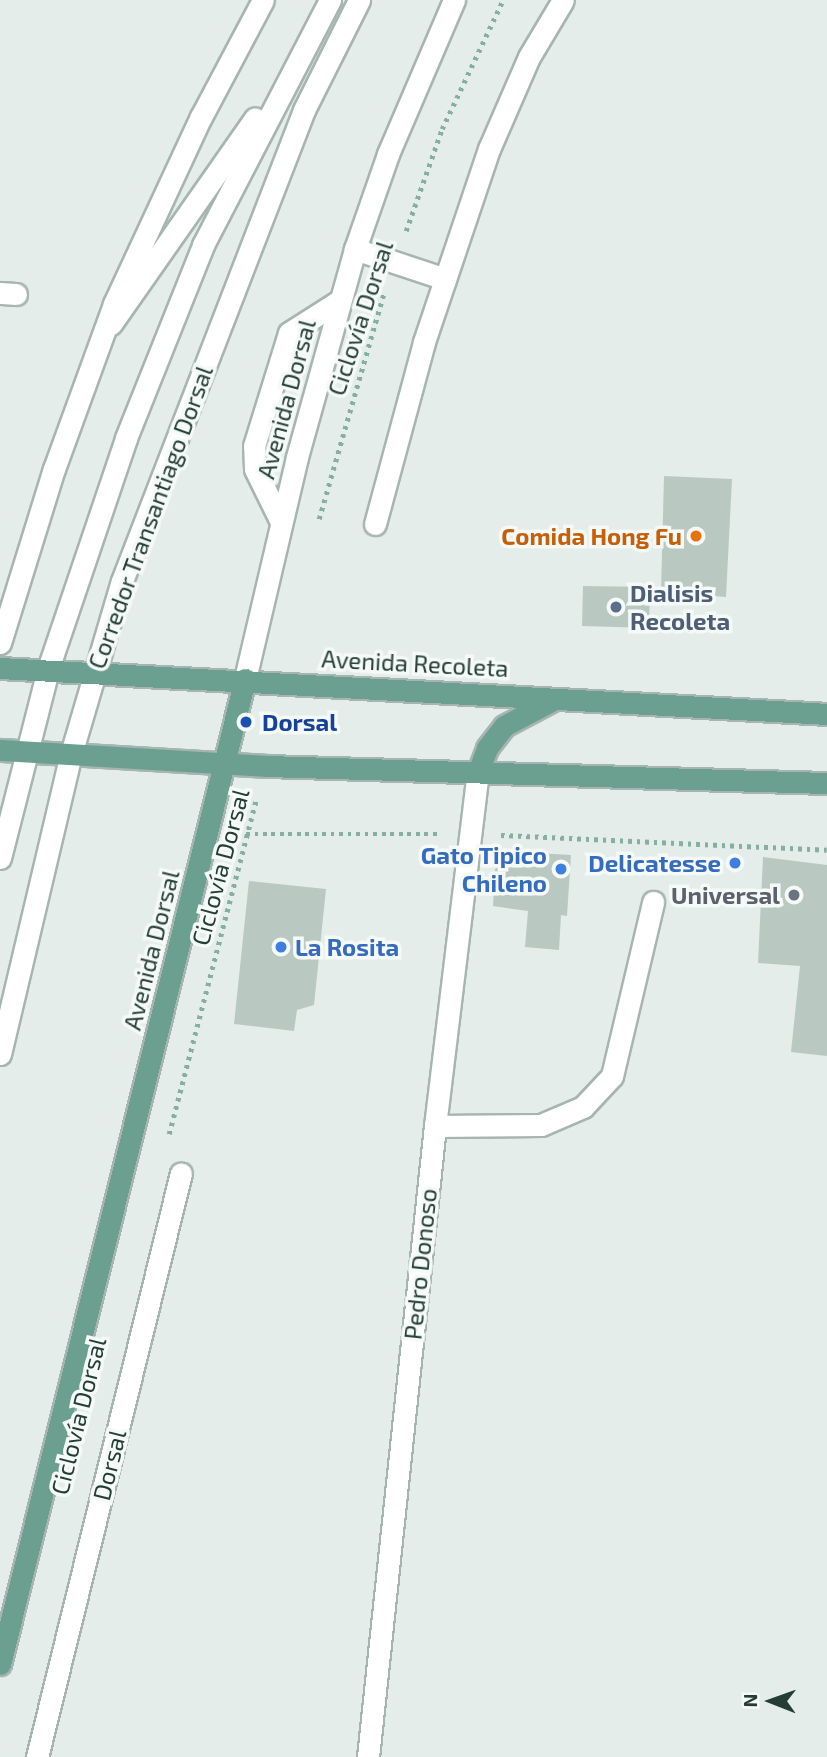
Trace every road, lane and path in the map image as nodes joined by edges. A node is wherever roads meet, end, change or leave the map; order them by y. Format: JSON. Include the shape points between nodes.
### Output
{"nodes":[{"id":1,"x":263,"y":0,"type":"edge"},
{"id":2,"x":330,"y":0,"type":"edge"},
{"id":3,"x":359,"y":0,"type":"edge"},
{"id":4,"x":454,"y":0,"type":"edge"},
{"id":5,"x":503,"y":0,"type":"edge"},
{"id":6,"x":563,"y":0,"type":"edge"},
{"id":7,"x":296,"y":59,"type":"junction"},
{"id":8,"x":355,"y":249,"type":"junction"},
{"id":9,"x":396,"y":261,"type":"junction"},
{"id":10,"x":445,"y":279,"type":"junction"},
{"id":11,"x":339,"y":301,"type":"junction"},
{"id":12,"x":98,"y":342,"type":"junction"},
{"id":13,"x":281,"y":522,"type":"junction"},
{"id":14,"x":375,"y":524,"type":"dead end"},
{"id":15,"x":317,"y":528,"type":"dead end"},
{"id":16,"x":0,"y":643,"type":"edge"},
{"id":17,"x":0,"y":668,"type":"edge"},
{"id":18,"x":48,"y":670,"type":"junction"},
{"id":19,"x":95,"y":671,"type":"junction"},
{"id":20,"x":245,"y":679,"type":"junction"},
{"id":21,"x":276,"y":681,"type":"junction"},
{"id":22,"x":559,"y":698,"type":"junction"},
{"id":23,"x":827,"y":714,"type":"edge"},
{"id":24,"x":0,"y":750,"type":"edge"},
{"id":25,"x":24,"y":751,"type":"junction"},
{"id":26,"x":71,"y":754,"type":"junction"},
{"id":27,"x":225,"y":763,"type":"junction"},
{"id":28,"x":266,"y":766,"type":"junction"},
{"id":29,"x":478,"y":772,"type":"junction"},
{"id":30,"x":827,"y":783,"type":"edge"},
{"id":31,"x":246,"y":834,"type":"junction"},
{"id":32,"x":471,"y":834,"type":"junction"},
{"id":33,"x":207,"y":836,"type":"junction"},
{"id":34,"x":827,"y":849,"type":"edge"},
{"id":35,"x":0,"y":858,"type":"edge"},
{"id":36,"x":653,"y":902,"type":"dead end"},
{"id":37,"x":0,"y":1054,"type":"edge"},
{"id":38,"x":435,"y":1126,"type":"junction"},
{"id":39,"x":166,"y":1145,"type":"dead end"},
{"id":40,"x":181,"y":1173,"type":"dead end"},
{"id":41,"x":0,"y":1664,"type":"edge"},
{"id":42,"x":37,"y":1757,"type":"edge"},
{"id":43,"x":368,"y":1757,"type":"edge"}],
"edges":[{"from":1,"to":12,"type":"street","via":[[201,117]]},
{"from":2,"to":7,"type":"street","name":"Corredor Transantiago Dorsal"},
{"from":3,"to":19,"type":"street","name":"Corredor Transantiago Dorsal","via":[[281,167],[151,502]]},
{"from":4,"to":8,"type":"street","name":"Avenida Dorsal","via":[[388,154]]},
{"from":5,"to":9,"type":"path","name":"Ciclovía Dorsal","via":[[442,129]]},
{"from":6,"to":10,"type":"street","via":[[529,57],[489,149]]},
{"from":7,"to":12,"type":"street"},
{"from":7,"to":18,"type":"street","name":"Corredor Transantiago Dorsal","via":[[203,245],[164,341],[76,578]]},
{"from":8,"to":9,"type":"street"},
{"from":8,"to":11,"type":"street","name":"Avenida Dorsal"},
{"from":9,"to":10,"type":"street"},
{"from":9,"to":15,"type":"path","name":"Ciclovía Dorsal","via":[[369,335]]},
{"from":10,"to":14,"type":"street"},
{"from":11,"to":13,"type":"street","name":"Avenida Dorsal"},
{"from":11,"to":13,"type":"street","via":[[289,332],[254,446],[255,469]]},
{"from":12,"to":16,"type":"street"},
{"from":13,"to":20,"type":"street","name":"Avenida Dorsal"},
{"from":17,"to":18,"type":"main road","name":"Avenida Recoleta"},
{"from":18,"to":19,"type":"main road","name":"Avenida Recoleta"},
{"from":18,"to":25,"type":"street","name":"Corredor Transantiago Dorsal"},
{"from":19,"to":20,"type":"main road","name":"Avenida Recoleta"},
{"from":19,"to":26,"type":"street","name":"Corredor Transantiago Dorsal"},
{"from":20,"to":21,"type":"main road","name":"Avenida Recoleta"},
{"from":20,"to":27,"type":"main road","name":"Avenida Dorsal"},
{"from":21,"to":22,"type":"main road","name":"Avenida Recoleta"},
{"from":21,"to":28,"type":"path","name":"Ciclovía Dorsal"},
{"from":22,"to":23,"type":"main road","name":"Avenida Recoleta"},
{"from":22,"to":29,"type":"main road","via":[[504,726]]},
{"from":24,"to":25,"type":"main road"},
{"from":25,"to":26,"type":"main road"},
{"from":25,"to":35,"type":"street","name":"Corredor Transantiago Dorsal"},
{"from":26,"to":27,"type":"main road"},
{"from":26,"to":37,"type":"street","name":"Corredor Transantiago Dorsal"},
{"from":27,"to":28,"type":"main road"},
{"from":27,"to":33,"type":"main road","name":"Avenida Dorsal"},
{"from":28,"to":29,"type":"main road"},
{"from":28,"to":31,"type":"path","name":"Ciclovía Dorsal"},
{"from":29,"to":30,"type":"main road"},
{"from":29,"to":32,"type":"street","name":"Pedro Donoso"},
{"from":31,"to":32,"type":"path"},
{"from":31,"to":33,"type":"path"},
{"from":31,"to":39,"type":"path","name":"Ciclovía Dorsal"},
{"from":32,"to":34,"type":"path"},
{"from":32,"to":38,"type":"street","name":"Pedro Donoso"},
{"from":33,"to":41,"type":"main road","name":"Avenida Dorsal"},
{"from":36,"to":38,"type":"street","via":[[612,1076],[583,1107],[541,1125]]},
{"from":38,"to":43,"type":"street","name":"Pedro Donoso"},
{"from":40,"to":42,"type":"street","name":"Dorsal"}]}
